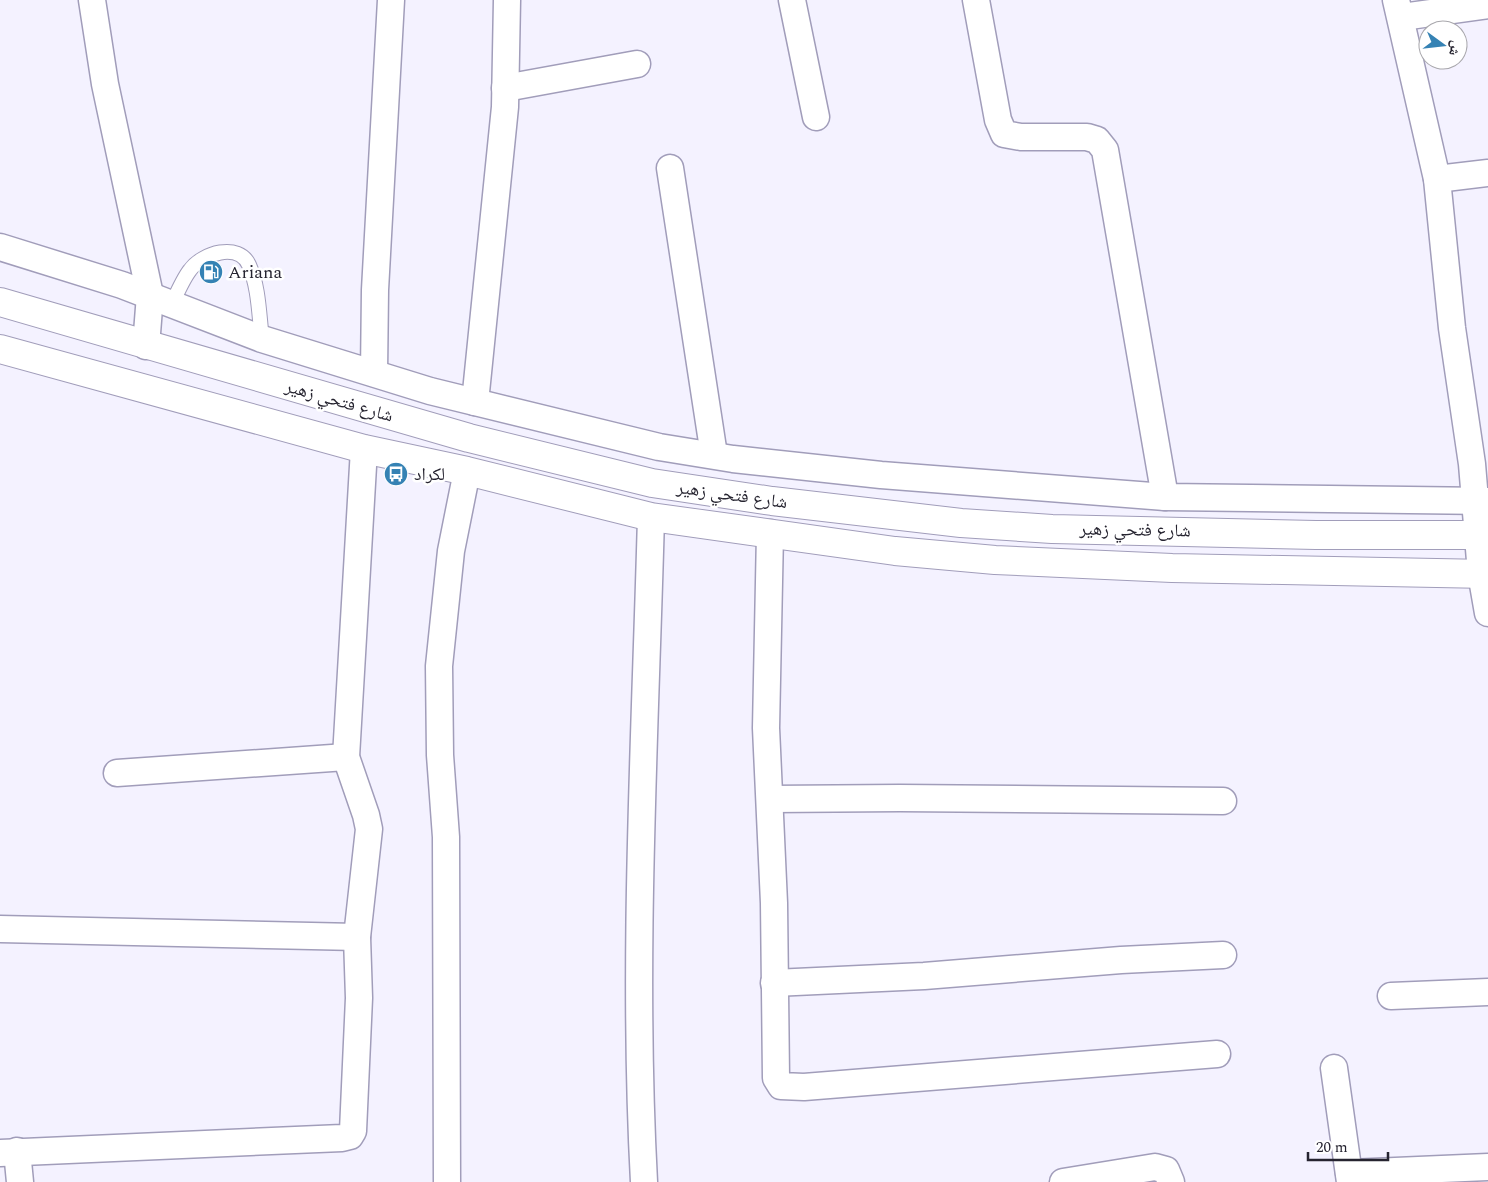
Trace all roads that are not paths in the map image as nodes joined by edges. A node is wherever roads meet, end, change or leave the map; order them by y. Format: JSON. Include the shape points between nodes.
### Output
{"nodes":[{"id":1,"x":92,"y":0,"type":"edge"},
{"id":2,"x":391,"y":0,"type":"edge"},
{"id":3,"x":507,"y":0,"type":"edge"},
{"id":4,"x":792,"y":0,"type":"edge"},
{"id":5,"x":976,"y":0,"type":"edge"},
{"id":6,"x":1488,"y":4,"type":"edge"},
{"id":7,"x":1399,"y":8,"type":"edge"},
{"id":8,"x":637,"y":64,"type":"dead end"},
{"id":9,"x":505,"y":88,"type":"junction"},
{"id":10,"x":816,"y":117,"type":"dead end"},
{"id":11,"x":670,"y":168,"type":"dead end"},
{"id":12,"x":1488,"y":173,"type":"edge"},
{"id":13,"x":1437,"y":179,"type":"junction"},
{"id":14,"x":0,"y":247,"type":"edge"},
{"id":15,"x":161,"y":300,"type":"junction"},
{"id":16,"x":0,"y":302,"type":"edge"},
{"id":17,"x":262,"y":339,"type":"junction"},
{"id":18,"x":146,"y":346,"type":"junction"},
{"id":19,"x":0,"y":349,"type":"edge"},
{"id":20,"x":374,"y":373,"type":"junction"},
{"id":21,"x":475,"y":402,"type":"junction"},
{"id":22,"x":364,"y":449,"type":"junction"},
{"id":23,"x":714,"y":455,"type":"junction"},
{"id":24,"x":467,"y":471,"type":"junction"},
{"id":25,"x":1165,"y":497,"type":"junction"},
{"id":26,"x":1482,"y":501,"type":"edge"},
{"id":27,"x":651,"y":517,"type":"junction"},
{"id":28,"x":770,"y":533,"type":"junction"},
{"id":29,"x":1483,"y":535,"type":"edge"},
{"id":30,"x":1484,"y":573,"type":"edge"},
{"id":31,"x":1488,"y":613,"type":"edge"},
{"id":32,"x":346,"y":757,"type":"junction"},
{"id":33,"x":117,"y":773,"type":"dead end"},
{"id":34,"x":771,"y":799,"type":"junction"},
{"id":35,"x":1223,"y":801,"type":"dead end"},
{"id":36,"x":0,"y":929,"type":"edge"},
{"id":37,"x":357,"y":936,"type":"junction"},
{"id":38,"x":1223,"y":955,"type":"dead end"},
{"id":39,"x":774,"y":983,"type":"junction"},
{"id":40,"x":1488,"y":992,"type":"edge"},
{"id":41,"x":1391,"y":996,"type":"dead end"},
{"id":42,"x":1217,"y":1054,"type":"dead end"},
{"id":43,"x":1334,"y":1068,"type":"dead end"},
{"id":44,"x":9,"y":1152,"type":"edge"},
{"id":45,"x":1476,"y":1172,"type":"edge"},
{"id":46,"x":1350,"y":1178,"type":"edge"},
{"id":47,"x":20,"y":1182,"type":"edge"},
{"id":48,"x":446,"y":1182,"type":"edge"},
{"id":49,"x":644,"y":1182,"type":"edge"},
{"id":50,"x":1063,"y":1182,"type":"edge"},
{"id":51,"x":1171,"y":1182,"type":"edge"}],
"edges":[{"from":1,"to":15,"type":"street","via":[[105,84]]},
{"from":2,"to":20,"type":"street","via":[[375,290]]},
{"from":3,"to":9,"type":"street"},
{"from":4,"to":10,"type":"street"},
{"from":5,"to":25,"type":"street","via":[[998,120],[1004,134],[1088,138],[1097,140],[1104,150]]},
{"from":6,"to":7,"type":"street"},
{"from":7,"to":13,"type":"street"},
{"from":8,"to":9,"type":"street"},
{"from":9,"to":21,"type":"street"},
{"from":11,"to":23,"type":"street"},
{"from":12,"to":13,"type":"street"},
{"from":13,"to":26,"type":"street","via":[[1452,328]]},
{"from":14,"to":15,"type":"street"},
{"from":15,"to":17,"type":"street"},
{"from":15,"to":17,"type":"lane","via":[[191,268],[208,257],[228,251],[240,254],[249,264]]},
{"from":15,"to":18,"type":"street"},
{"from":16,"to":18,"type":"street","name":"شارع فتحي زهير"},
{"from":17,"to":20,"type":"street"},
{"from":18,"to":29,"type":"street","name":"شارع فتحي زهير","via":[[469,438],[652,482],[772,501],[960,523],[1052,529]]},
{"from":19,"to":22,"type":"street","name":"شارع فتحي زهير"},
{"from":20,"to":21,"type":"street"},
{"from":21,"to":23,"type":"street","via":[[650,444]]},
{"from":22,"to":24,"type":"street","name":"شارع فتحي زهير"},
{"from":22,"to":32,"type":"street"},
{"from":23,"to":25,"type":"street","via":[[937,480]]},
{"from":24,"to":27,"type":"street","name":"شارع فتحي زهير"},
{"from":24,"to":48,"type":"street","via":[[451,551],[440,666],[440,755],[446,837]]},
{"from":25,"to":26,"type":"street"},
{"from":26,"to":29,"type":"street"},
{"from":27,"to":28,"type":"street","name":"شارع فتحي زهير"},
{"from":27,"to":49,"type":"street","via":[[638,943]]},
{"from":28,"to":30,"type":"street","name":"شارع فتحي زهير","via":[[895,551],[995,560],[1172,568]]},
{"from":28,"to":34,"type":"street","via":[[766,728]]},
{"from":29,"to":30,"type":"street"},
{"from":30,"to":31,"type":"street"},
{"from":32,"to":33,"type":"street"},
{"from":32,"to":37,"type":"street","via":[[369,829]]},
{"from":34,"to":35,"type":"street"},
{"from":34,"to":39,"type":"street"},
{"from":36,"to":37,"type":"street"},
{"from":37,"to":44,"type":"street","via":[[360,998],[354,1125],[350,1136]]},
{"from":38,"to":39,"type":"street"},
{"from":39,"to":42,"type":"street","via":[[776,1078],[781,1086],[804,1087]]},
{"from":40,"to":41,"type":"street"},
{"from":43,"to":46,"type":"street"},
{"from":44,"to":47,"type":"street"},
{"from":45,"to":46,"type":"street"},
{"from":50,"to":51,"type":"street","via":[[1155,1167],[1166,1170]]}]}
